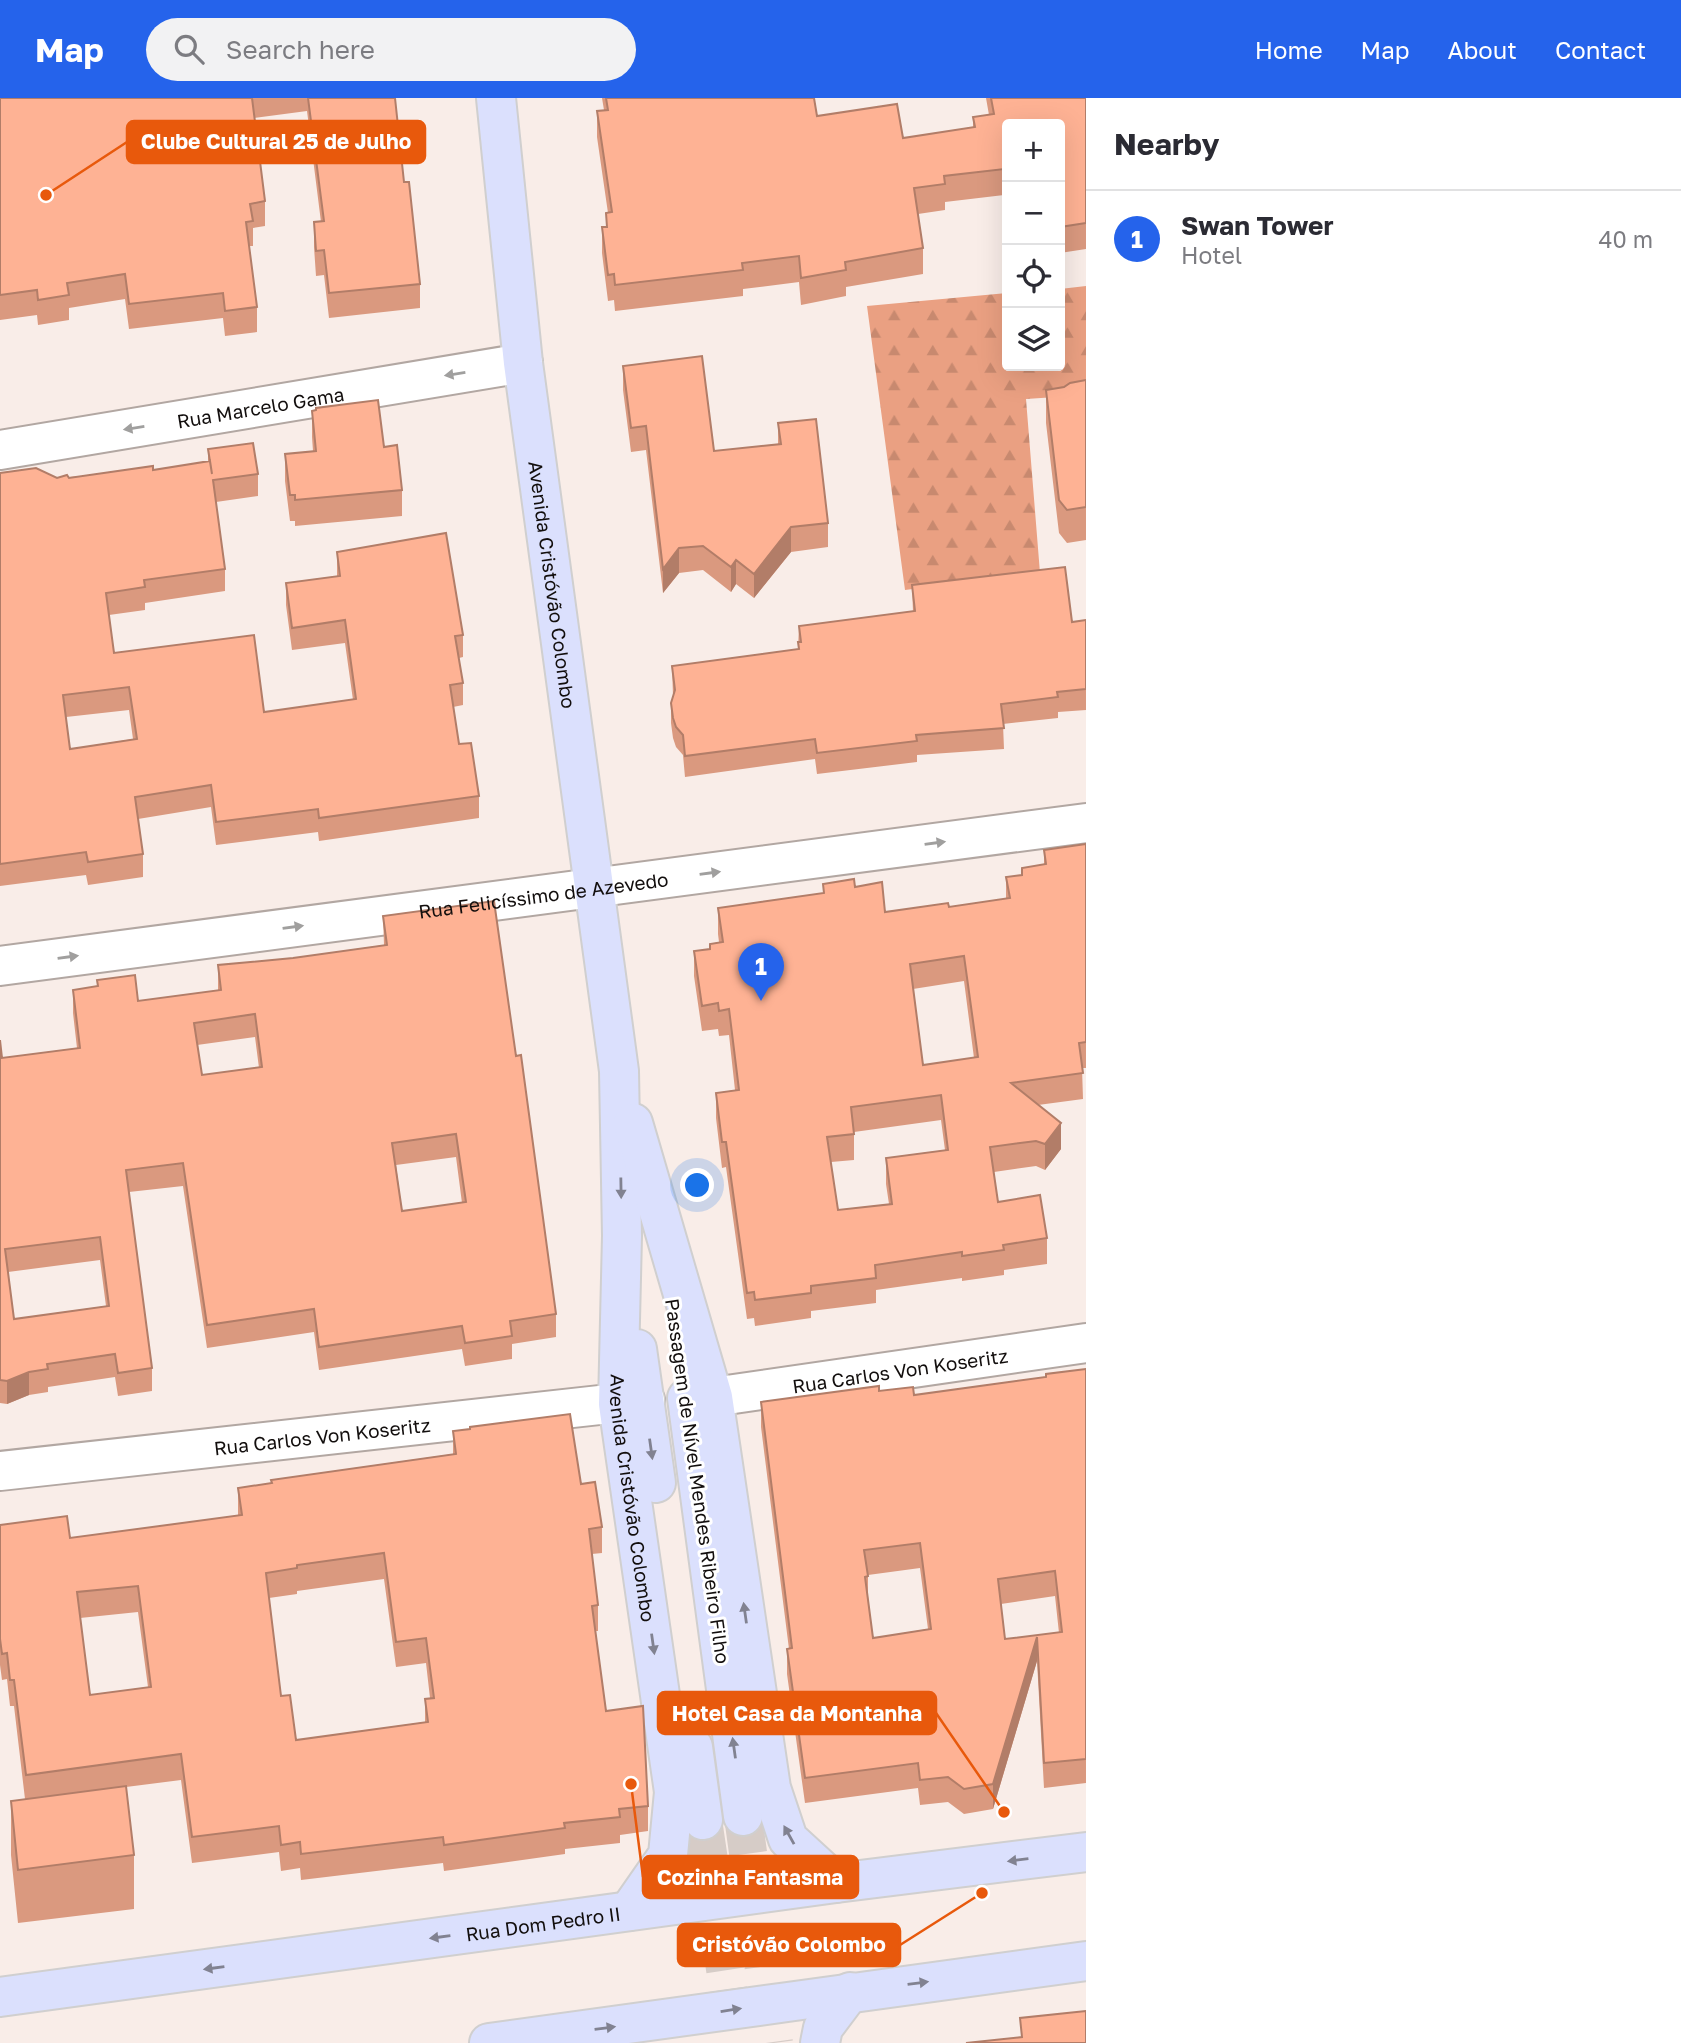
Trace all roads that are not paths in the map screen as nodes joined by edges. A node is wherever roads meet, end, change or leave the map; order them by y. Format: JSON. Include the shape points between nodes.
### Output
{"nodes":[{"id":1,"x":496,"y":98,"type":"edge"},
{"id":2,"x":523,"y":363,"type":"junction"},
{"id":3,"x":0,"y":450,"type":"edge"},
{"id":4,"x":1086,"y":823,"type":"edge"},
{"id":5,"x":593,"y":888,"type":"junction"},
{"id":6,"x":0,"y":966,"type":"edge"},
{"id":7,"x":619,"y":1071,"type":"junction"},
{"id":8,"x":664,"y":1229,"type":"junction"},
{"id":9,"x":1086,"y":1343,"type":"edge"},
{"id":10,"x":713,"y":1397,"type":"junction"},
{"id":11,"x":631,"y":1402,"type":"junction"},
{"id":12,"x":0,"y":1471,"type":"edge"},
{"id":13,"x":743,"y":1816,"type":"tunnel mouth"},
{"id":14,"x":704,"y":1820,"type":"tunnel mouth"},
{"id":15,"x":1086,"y":1852,"type":"edge"},
{"id":16,"x":836,"y":1883,"type":"junction"},
{"id":17,"x":629,"y":1911,"type":"junction"},
{"id":18,"x":1086,"y":1961,"type":"edge"},
{"id":19,"x":850,"y":1992,"type":"junction"},
{"id":20,"x":0,"y":1997,"type":"edge"},
{"id":21,"x":674,"y":2031,"type":"edge"},
{"id":22,"x":489,"y":2043,"type":"edge"},
{"id":23,"x":820,"y":2043,"type":"edge"}],
"edges":[{"from":1,"to":2,"type":"main road","name":"Avenida Cristóvão Colombo"},
{"from":2,"to":3,"type":"street","name":"Rua Marcelo Gama","one_way":true},
{"from":2,"to":5,"type":"main road","name":"Avenida Cristóvão Colombo"},
{"from":5,"to":4,"type":"street","name":"Rua Felicíssimo de Azevedo","one_way":true},
{"from":6,"to":5,"type":"street","name":"Rua Felicíssimo de Azevedo","one_way":true},
{"from":5,"to":7,"type":"main road","name":"Avenida Cristóvão Colombo"},
{"from":7,"to":8,"type":"main road","name":"Avenida Cristóvão Colombo"},
{"from":7,"to":11,"type":"main road","name":"Avenida Cristóvão Colombo","one_way":true,"via":[[621,1236]]},
{"from":8,"to":10,"type":"main road","name":"Avenida Cristóvão Colombo"},
{"from":13,"to":8,"type":"main road","name":"Passagem de Nível Mendes Ribeiro Filho","one_way":true},
{"from":9,"to":10,"type":"street","name":"Rua Carlos Von Koseritz"},
{"from":16,"to":10,"type":"main road","name":"Avenida Cristóvão Colombo","one_way":true,"via":[[788,1839],[771,1788]]},
{"from":11,"to":12,"type":"street","name":"Rua Carlos Von Koseritz"},
{"from":11,"to":14,"type":"main road","one_way":true},
{"from":11,"to":17,"type":"main road","name":"Avenida Cristóvão Colombo","one_way":true,"via":[[674,1792],[668,1855]]},
{"from":15,"to":16,"type":"main road","name":"Rua Dom Pedro II","one_way":true},
{"from":16,"to":17,"type":"main road","name":"Rua Dom Pedro II"},
{"from":17,"to":20,"type":"main road","name":"Rua Dom Pedro II","one_way":true},
{"from":19,"to":18,"type":"main road","one_way":true},
{"from":21,"to":19,"type":"main road","one_way":true},
{"from":19,"to":23,"type":"main road","via":[[823,2028]]},
{"from":22,"to":21,"type":"main road","one_way":true}]}
